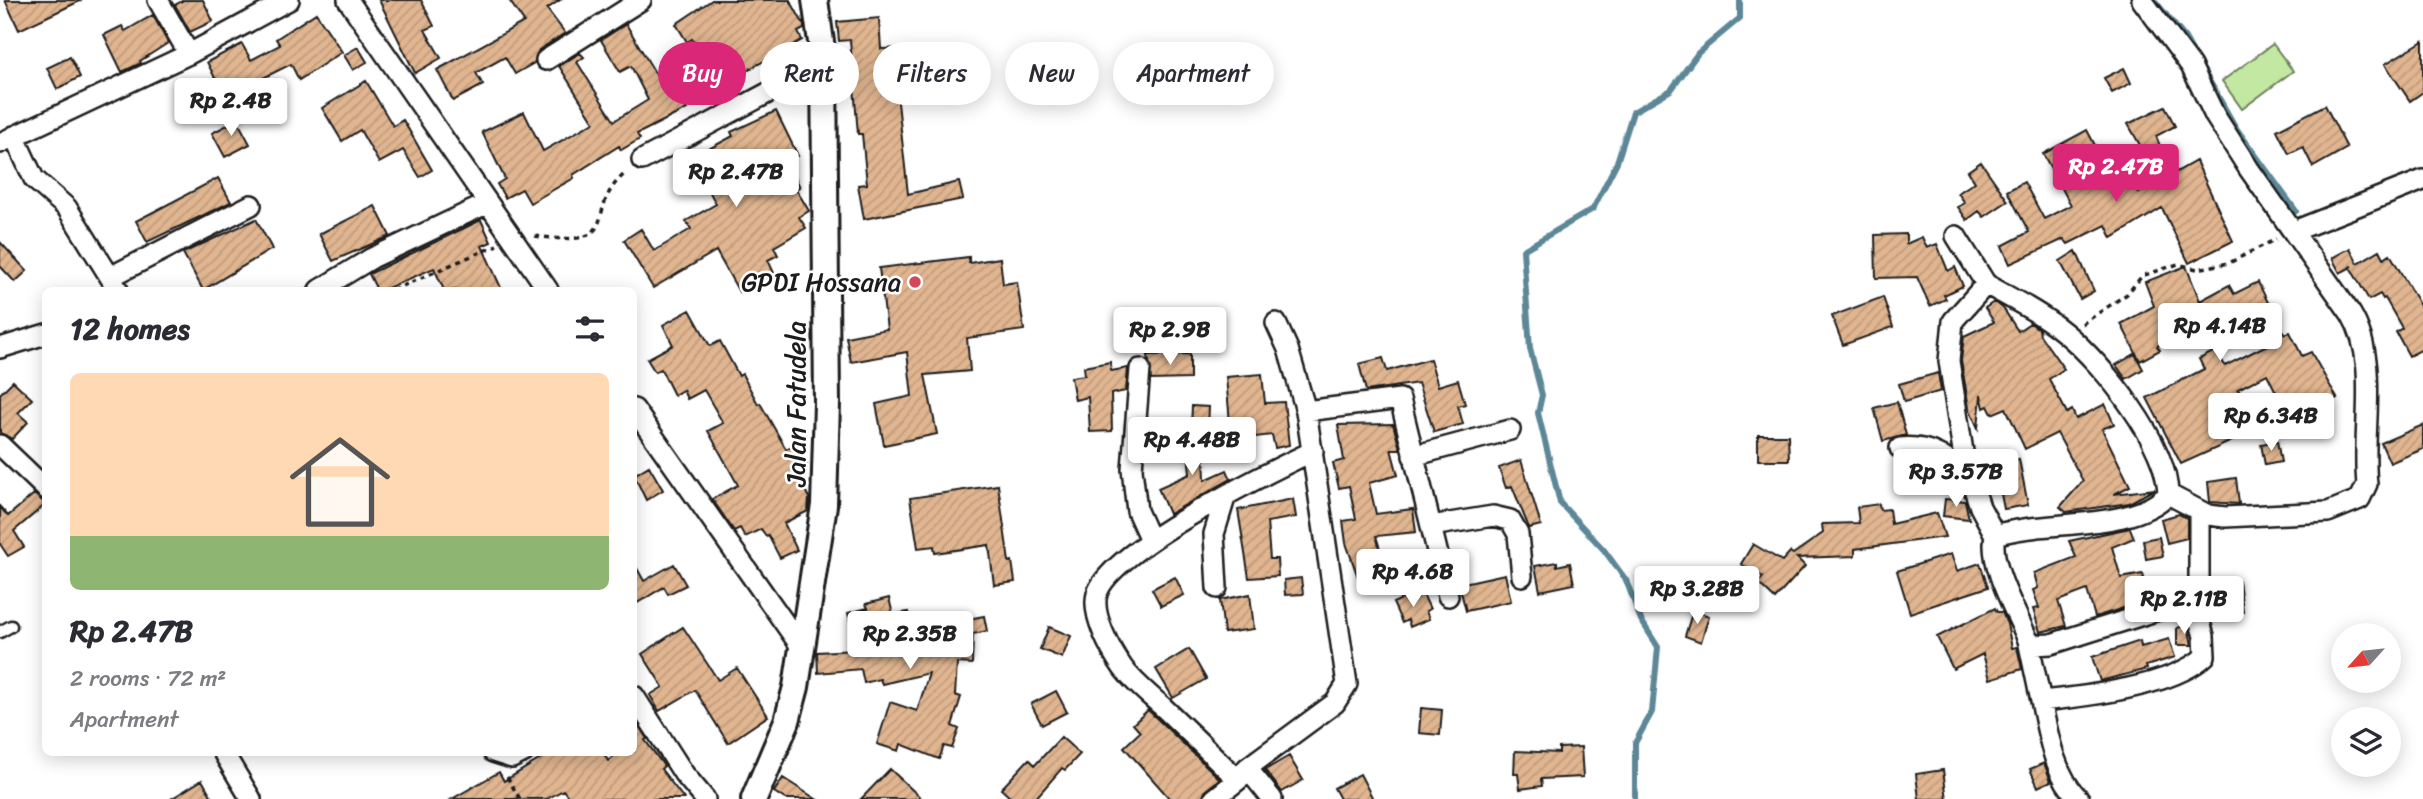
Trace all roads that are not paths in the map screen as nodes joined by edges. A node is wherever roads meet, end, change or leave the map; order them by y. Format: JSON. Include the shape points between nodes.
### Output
{"nodes":[{"id":1,"x":158,"y":0,"type":"edge"},
{"id":2,"x":289,"y":0,"type":"edge"},
{"id":3,"x":348,"y":0,"type":"edge"},
{"id":4,"x":641,"y":0,"type":"edge"},
{"id":5,"x":815,"y":0,"type":"edge"},
{"id":6,"x":2151,"y":12,"type":"edge"},
{"id":7,"x":821,"y":42,"type":"edge"},
{"id":8,"x":189,"y":54,"type":"junction"},
{"id":9,"x":546,"y":60,"type":"dead end"},
{"id":10,"x":760,"y":97,"type":"edge"},
{"id":11,"x":824,"y":105,"type":"edge"},
{"id":12,"x":7,"y":139,"type":"edge"},
{"id":13,"x":642,"y":160,"type":"road end"},
{"id":14,"x":2423,"y":180,"type":"edge"},
{"id":15,"x":486,"y":204,"type":"junction"},
{"id":16,"x":251,"y":205,"type":"dead end"},
{"id":17,"x":2294,"y":231,"type":"junction"},
{"id":18,"x":1956,"y":236,"type":"dead end"},
{"id":19,"x":114,"y":284,"type":"edge"},
{"id":20,"x":1986,"y":284,"type":"junction"},
{"id":21,"x":324,"y":287,"type":"edge"},
{"id":22,"x":546,"y":287,"type":"edge"},
{"id":23,"x":1276,"y":323,"type":"dead end"},
{"id":24,"x":42,"y":335,"type":"edge"},
{"id":25,"x":0,"y":348,"type":"edge"},
{"id":26,"x":1140,"y":369,"type":"dead end"},
{"id":27,"x":1306,"y":411,"type":"junction"},
{"id":28,"x":637,"y":413,"type":"edge"},
{"id":29,"x":1510,"y":430,"type":"dead end"},
{"id":30,"x":0,"y":445,"type":"edge"},
{"id":31,"x":1900,"y":448,"type":"dead end"},
{"id":32,"x":1313,"y":450,"type":"junction"},
{"id":33,"x":1413,"y":456,"type":"junction"},
{"id":34,"x":1970,"y":478,"type":"junction"},
{"id":35,"x":42,"y":485,"type":"edge"},
{"id":36,"x":2168,"y":494,"type":"junction"},
{"id":37,"x":1225,"y":498,"type":"junction"},
{"id":38,"x":2199,"y":511,"type":"junction"},
{"id":39,"x":1431,"y":526,"type":"junction"},
{"id":40,"x":1995,"y":535,"type":"junction"},
{"id":41,"x":1150,"y":540,"type":"junction"},
{"id":42,"x":1522,"y":576,"type":"dead end"},
{"id":43,"x":1217,"y":588,"type":"dead end"},
{"id":44,"x":1448,"y":596,"type":"dead end"},
{"id":45,"x":2193,"y":599,"type":"junction"},
{"id":46,"x":11,"y":626,"type":"dead end"},
{"id":47,"x":0,"y":632,"type":"edge"},
{"id":48,"x":2028,"y":640,"type":"junction"},
{"id":49,"x":802,"y":648,"type":"junction"},
{"id":50,"x":637,"y":701,"type":"edge"},
{"id":51,"x":2041,"y":701,"type":"junction"},
{"id":52,"x":225,"y":756,"type":"edge"},
{"id":53,"x":1242,"y":774,"type":"junction"},
{"id":54,"x":251,"y":799,"type":"edge"},
{"id":55,"x":705,"y":799,"type":"edge"},
{"id":56,"x":754,"y":799,"type":"edge"},
{"id":57,"x":1214,"y":799,"type":"edge"},
{"id":58,"x":1272,"y":799,"type":"edge"},
{"id":59,"x":2079,"y":799,"type":"edge"}],
"edges":[{"from":1,"to":8,"type":"street"},
{"from":2,"to":8,"type":"street"},
{"from":3,"to":15,"type":"street"},
{"from":4,"to":9,"type":"street"},
{"from":5,"to":7,"type":"street","name":"Jalan Fatudela"},
{"from":6,"to":17,"type":"street","via":[[2191,66],[2215,116]]},
{"from":8,"to":12,"type":"street"},
{"from":10,"to":13,"type":"street"},
{"from":11,"to":49,"type":"street","name":"Jalan Fatudela","via":[[824,505]]},
{"from":12,"to":19,"type":"street","via":[[34,179],[67,208]]},
{"from":14,"to":17,"type":"street"},
{"from":15,"to":21,"type":"street","via":[[372,258]]},
{"from":15,"to":22,"type":"street"},
{"from":16,"to":19,"type":"street"},
{"from":17,"to":38,"type":"street","via":[[2362,332],[2366,492],[2351,505],[2328,512],[2225,516]]},
{"from":18,"to":20,"type":"street"},
{"from":20,"to":34,"type":"street","via":[[1953,321],[1949,351],[1958,430]]},
{"from":20,"to":36,"type":"street","via":[[2065,333],[2127,400],[2151,441],[2168,480]]},
{"from":23,"to":27,"type":"street","via":[[1289,349]]},
{"from":24,"to":25,"type":"street"},
{"from":26,"to":41,"type":"street","via":[[1132,469],[1137,512]]},
{"from":27,"to":32,"type":"street"},
{"from":27,"to":33,"type":"street","via":[[1399,399]]},
{"from":28,"to":49,"type":"street"},
{"from":29,"to":33,"type":"street"},
{"from":30,"to":35,"type":"street"},
{"from":31,"to":34,"type":"street","via":[[1935,451]]},
{"from":32,"to":37,"type":"street"},
{"from":32,"to":53,"type":"street","via":[[1347,684],[1335,703]]},
{"from":33,"to":39,"type":"street"},
{"from":34,"to":40,"type":"street"},
{"from":36,"to":38,"type":"street"},
{"from":36,"to":40,"type":"street","via":[[2157,506],[2130,516]]},
{"from":37,"to":41,"type":"street"},
{"from":37,"to":43,"type":"street","via":[[1214,534]]},
{"from":38,"to":45,"type":"street","via":[[2199,583]]},
{"from":39,"to":42,"type":"street","via":[[1493,516],[1510,520],[1518,534]]},
{"from":39,"to":44,"type":"street"},
{"from":40,"to":48,"type":"street","via":[[1993,551]]},
{"from":41,"to":53,"type":"street","via":[[1102,582],[1096,602],[1101,623],[1111,648],[1133,680]]},
{"from":45,"to":48,"type":"street","via":[[2051,644],[2034,645]]},
{"from":45,"to":51,"type":"street","via":[[2205,656],[2194,666],[2116,692]]},
{"from":46,"to":47,"type":"lane"},
{"from":48,"to":51,"type":"street"},
{"from":49,"to":56,"type":"street","name":"Jalan Fatudela","via":[[787,722]]},
{"from":50,"to":55,"type":"street"},
{"from":51,"to":59,"type":"street","via":[[2051,746]]},
{"from":52,"to":54,"type":"street"},
{"from":53,"to":57,"type":"street"},
{"from":53,"to":58,"type":"street"}]}
